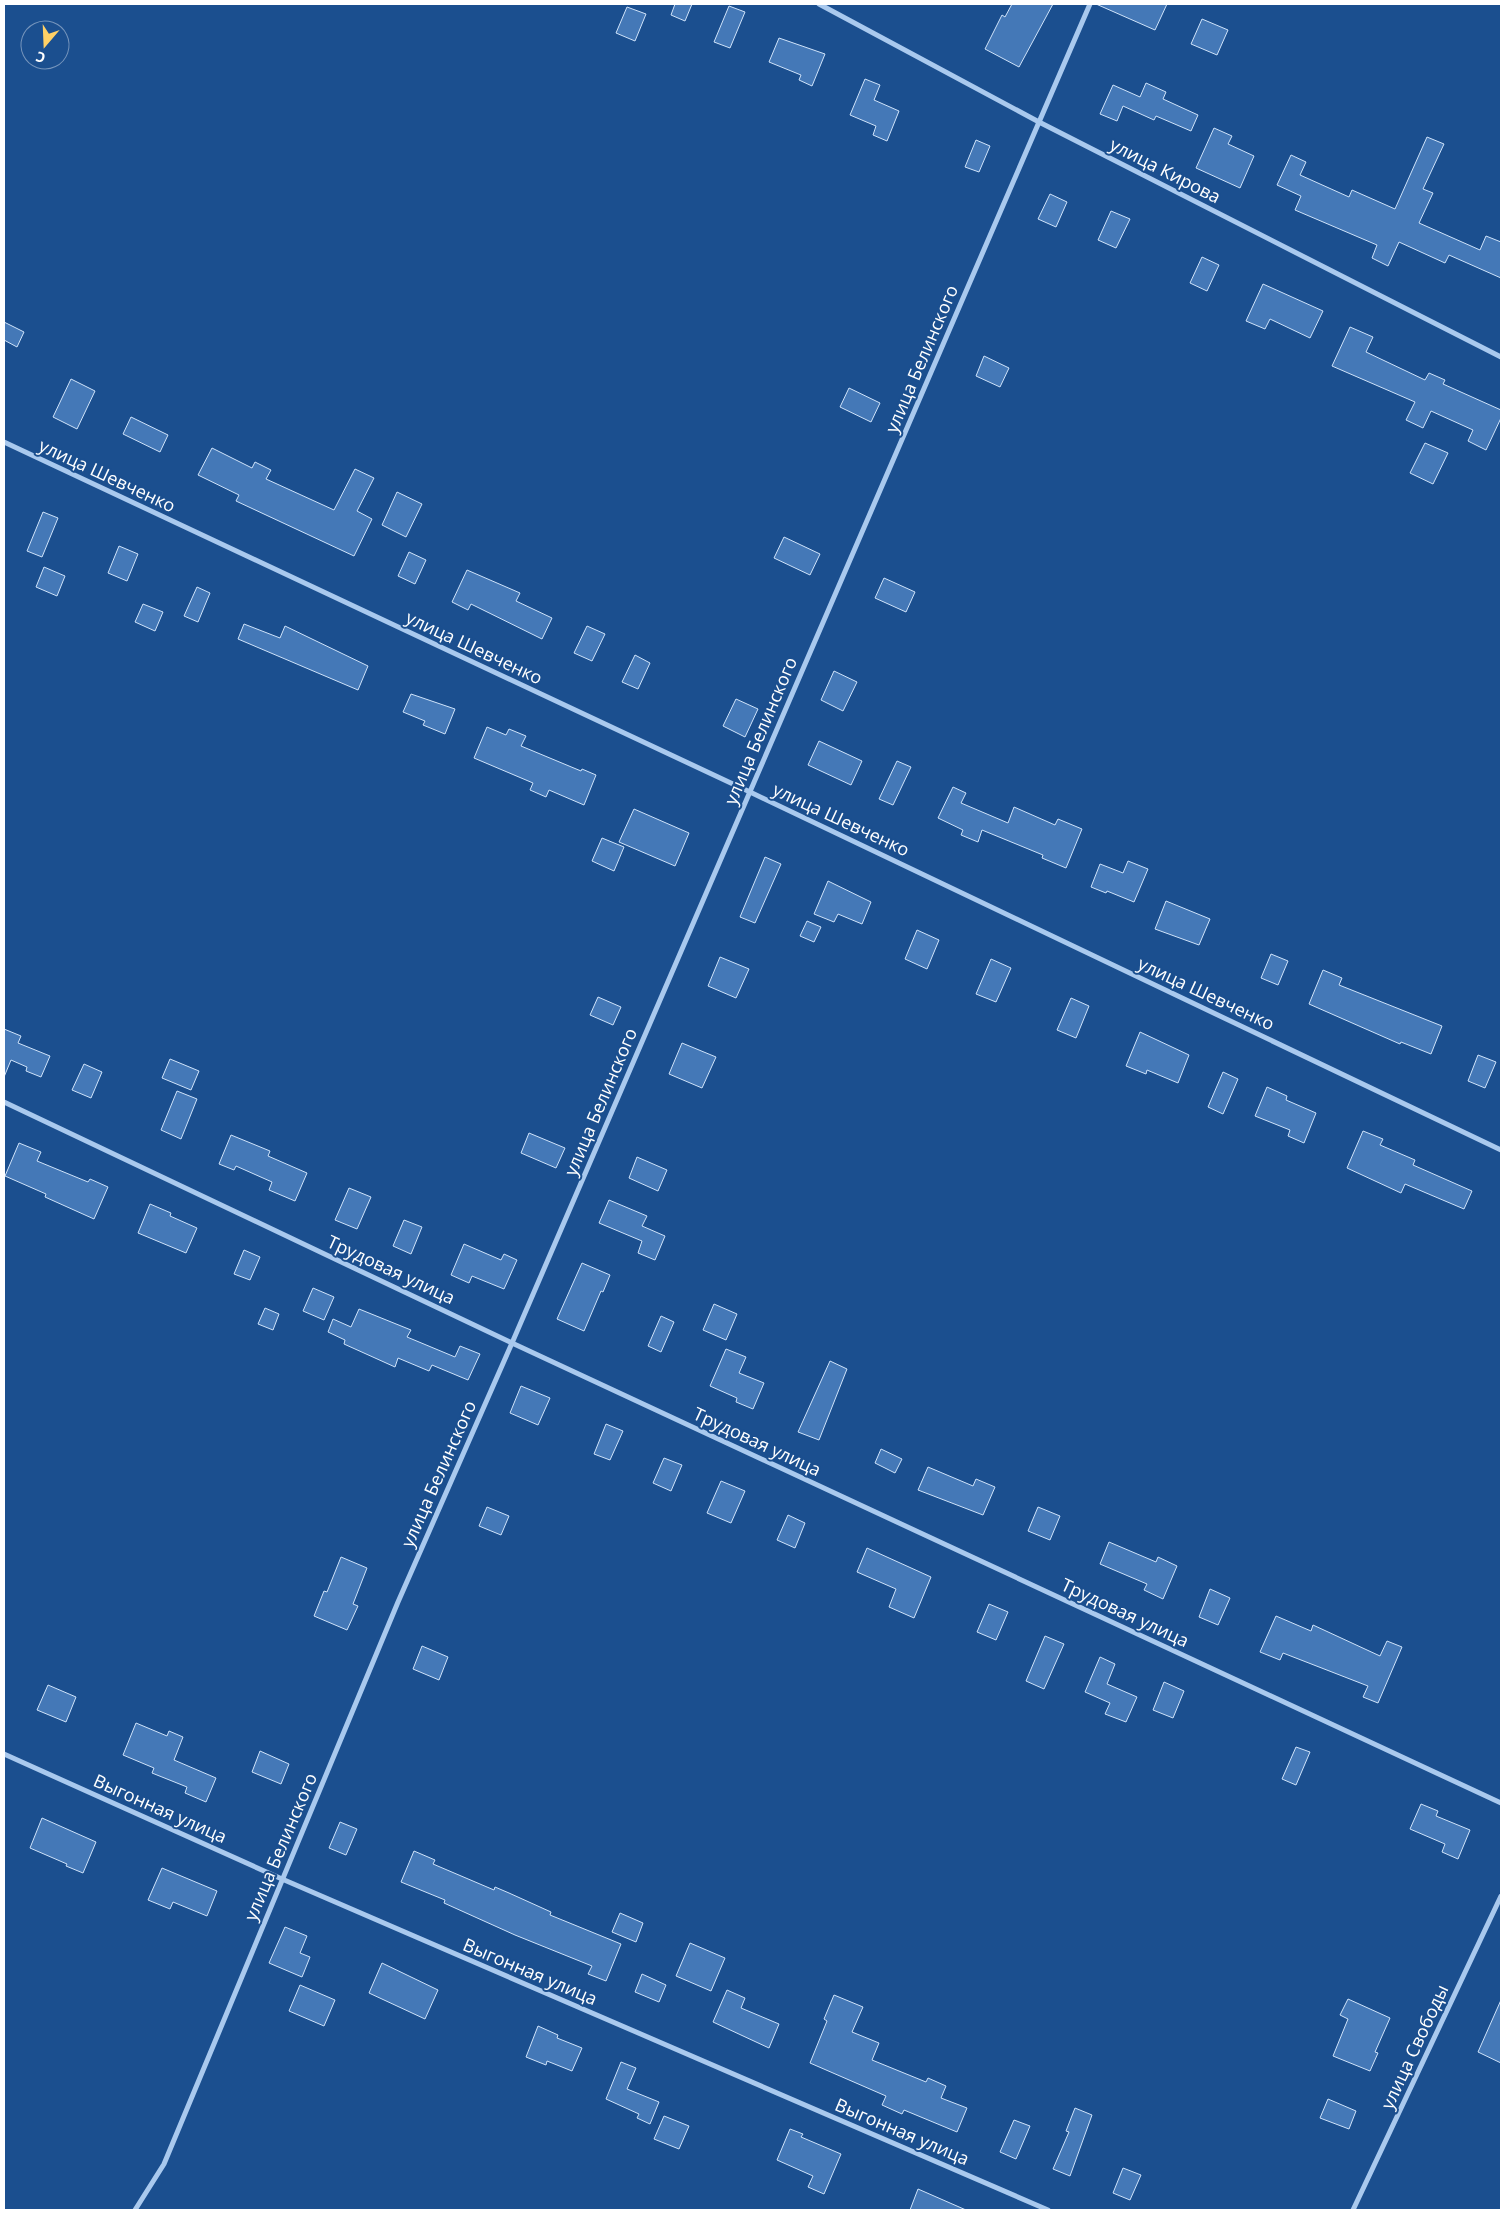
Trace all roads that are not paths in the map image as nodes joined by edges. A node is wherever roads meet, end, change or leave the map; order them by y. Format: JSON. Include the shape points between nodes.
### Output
{"nodes":[{"id":1,"x":819,"y":4,"type":"edge"},
{"id":2,"x":1090,"y":4,"type":"edge"},
{"id":3,"x":1039,"y":122,"type":"junction"},
{"id":4,"x":1501,"y":357,"type":"edge"},
{"id":5,"x":4,"y":442,"type":"edge"},
{"id":6,"x":750,"y":792,"type":"junction"},
{"id":7,"x":4,"y":1102,"type":"edge"},
{"id":8,"x":1501,"y":1150,"type":"edge"},
{"id":9,"x":512,"y":1343,"type":"junction"},
{"id":10,"x":4,"y":1754,"type":"edge"},
{"id":11,"x":1501,"y":1804,"type":"edge"},
{"id":12,"x":282,"y":1879,"type":"junction"},
{"id":13,"x":1501,"y":1896,"type":"edge"},
{"id":14,"x":135,"y":2210,"type":"edge"},
{"id":15,"x":1048,"y":2210,"type":"edge"},
{"id":16,"x":1353,"y":2210,"type":"edge"}],
"edges":[{"from":1,"to":3,"type":"street","name":"улица Кирова"},
{"from":2,"to":3,"type":"street","name":"улица Белинского"},
{"from":3,"to":4,"type":"street","name":"улица Кирова"},
{"from":3,"to":6,"type":"street","name":"улица Белинского"},
{"from":5,"to":6,"type":"street","name":"улица Шевченко"},
{"from":6,"to":8,"type":"street","name":"улица Шевченко"},
{"from":6,"to":9,"type":"street","name":"улица Белинского"},
{"from":7,"to":9,"type":"street","name":"Трудовая улица"},
{"from":9,"to":11,"type":"street","name":"Трудовая улица"},
{"from":9,"to":12,"type":"street","name":"улица Белинского","via":[[398,1602]]},
{"from":10,"to":12,"type":"street","name":"Выгонная улица"},
{"from":12,"to":14,"type":"street","name":"улица Белинского","via":[[164,2164]]},
{"from":12,"to":15,"type":"street","name":"Выгонная улица"},
{"from":13,"to":16,"type":"street","name":"улица Свободы"}]}
